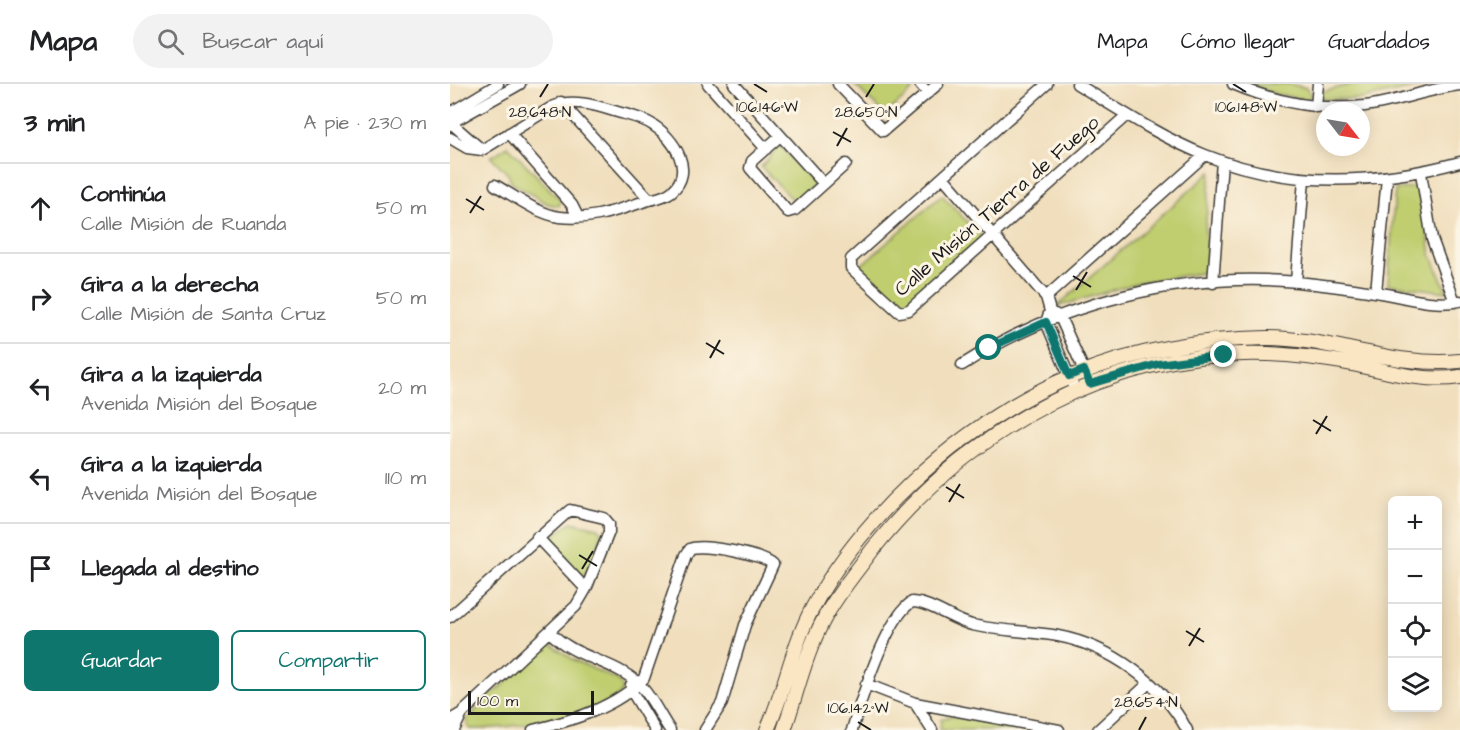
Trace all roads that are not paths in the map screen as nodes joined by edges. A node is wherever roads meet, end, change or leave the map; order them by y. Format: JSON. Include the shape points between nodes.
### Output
{"nodes":[{"id":1,"x":498,"y":84,"type":"edge"},
{"id":2,"x":520,"y":84,"type":"edge"},
{"id":3,"x":708,"y":84,"type":"edge"},
{"id":4,"x":734,"y":84,"type":"edge"},
{"id":5,"x":838,"y":84,"type":"edge"},
{"id":6,"x":920,"y":84,"type":"edge"},
{"id":7,"x":938,"y":84,"type":"edge"},
{"id":8,"x":1047,"y":84,"type":"edge"},
{"id":9,"x":1077,"y":84,"type":"edge"},
{"id":10,"x":1233,"y":84,"type":"edge"},
{"id":11,"x":1318,"y":84,"type":"edge"},
{"id":12,"x":1460,"y":85,"type":"edge"},
{"id":13,"x":928,"y":93,"type":"junction"},
{"id":14,"x":561,"y":102,"type":"junction"},
{"id":15,"x":1316,"y":102,"type":"edge"},
{"id":16,"x":1370,"y":105,"type":"edge"},
{"id":17,"x":1316,"y":107,"type":"edge"},
{"id":18,"x":1127,"y":115,"type":"junction"},
{"id":19,"x":450,"y":120,"type":"edge"},
{"id":20,"x":509,"y":133,"type":"junction"},
{"id":21,"x":780,"y":136,"type":"junction"},
{"id":22,"x":450,"y":138,"type":"edge"},
{"id":23,"x":766,"y":149,"type":"junction"},
{"id":24,"x":482,"y":150,"type":"junction"},
{"id":25,"x":1205,"y":155,"type":"junction"},
{"id":26,"x":1222,"y":161,"type":"junction"},
{"id":27,"x":1460,"y":162,"type":"edge"},
{"id":28,"x":846,"y":164,"type":"dead end"},
{"id":29,"x":1421,"y":173,"type":"junction"},
{"id":30,"x":944,"y":177,"type":"junction"},
{"id":31,"x":1387,"y":178,"type":"junction"},
{"id":32,"x":1304,"y":179,"type":"junction"},
{"id":33,"x":495,"y":184,"type":"dead end"},
{"id":34,"x":824,"y":184,"type":"junction"},
{"id":35,"x":650,"y":200,"type":"junction"},
{"id":36,"x":578,"y":217,"type":"junction"},
{"id":37,"x":994,"y":235,"type":"junction"},
{"id":38,"x":1296,"y":282,"type":"junction"},
{"id":39,"x":1213,"y":283,"type":"junction"},
{"id":40,"x":1376,"y":292,"type":"junction"},
{"id":41,"x":1046,"y":297,"type":"junction"},
{"id":42,"x":1458,"y":302,"type":"edge"},
{"id":43,"x":1048,"y":316,"type":"junction"},
{"id":44,"x":1060,"y":317,"type":"junction"},
{"id":45,"x":1460,"y":361,"type":"edge"},
{"id":46,"x":962,"y":365,"type":"dead end"},
{"id":47,"x":1084,"y":370,"type":"junction"},
{"id":48,"x":1069,"y":376,"type":"junction"},
{"id":49,"x":1460,"y":377,"type":"edge"},
{"id":50,"x":1090,"y":384,"type":"junction"},
{"id":51,"x":1075,"y":390,"type":"junction"},
{"id":52,"x":901,"y":492,"type":"junction"},
{"id":53,"x":892,"y":526,"type":"junction"},
{"id":54,"x":537,"y":537,"type":"junction"},
{"id":55,"x":586,"y":589,"type":"junction"},
{"id":56,"x":450,"y":617,"type":"edge"},
{"id":57,"x":550,"y":632,"type":"junction"},
{"id":58,"x":1149,"y":683,"type":"junction"},
{"id":59,"x":634,"y":684,"type":"junction"},
{"id":60,"x":866,"y":684,"type":"junction"},
{"id":61,"x":915,"y":703,"type":"junction"},
{"id":62,"x":453,"y":727,"type":"edge"},
{"id":63,"x":533,"y":730,"type":"edge"},
{"id":64,"x":655,"y":730,"type":"edge"},
{"id":65,"x":670,"y":730,"type":"edge"},
{"id":66,"x":705,"y":730,"type":"edge"},
{"id":67,"x":767,"y":730,"type":"edge"},
{"id":68,"x":784,"y":730,"type":"edge"},
{"id":69,"x":852,"y":730,"type":"edge"},
{"id":70,"x":932,"y":730,"type":"edge"},
{"id":71,"x":1059,"y":730,"type":"edge"},
{"id":72,"x":1098,"y":730,"type":"edge"},
{"id":73,"x":1187,"y":730,"type":"edge"}],
"edges":[{"from":1,"to":19,"type":"street"},
{"from":2,"to":19,"type":"street"},
{"from":3,"to":23,"type":"street"},
{"from":4,"to":21,"type":"street"},
{"from":5,"to":13,"type":"street","via":[[883,131]]},
{"from":6,"to":13,"type":"street"},
{"from":7,"to":13,"type":"street"},
{"from":8,"to":30,"type":"street","name":"Calle Misión Tierra de Fuego"},
{"from":9,"to":18,"type":"street","name":"Calle Misión Tierra de Fuego"},
{"from":10,"to":17,"type":"street","via":[[1274,99]]},
{"from":11,"to":15,"type":"street"},
{"from":12,"to":16,"type":"street"},
{"from":14,"to":20,"type":"street"},
{"from":14,"to":35,"type":"street"},
{"from":14,"to":35,"type":"street","via":[[625,114],[661,131],[682,159],[683,168],[670,192]]},
{"from":18,"to":25,"type":"street","name":"Calle Misión Tierra de Fuego"},
{"from":18,"to":37,"type":"street","name":"Calle Misión Tierra de Fuego"},
{"from":19,"to":24,"type":"street"},
{"from":20,"to":24,"type":"street"},
{"from":20,"to":36,"type":"street"},
{"from":21,"to":23,"type":"street"},
{"from":21,"to":34,"type":"street"},
{"from":22,"to":24,"type":"street","via":[[467,148]]},
{"from":23,"to":34,"type":"street","via":[[750,168],[788,212]]},
{"from":25,"to":26,"type":"street","name":"Calle Misión Tierra de Fuego"},
{"from":25,"to":41,"type":"street"},
{"from":26,"to":32,"type":"street","name":"Calle Misión Tierra de Fuego"},
{"from":26,"to":39,"type":"street"},
{"from":27,"to":29,"type":"street","name":"Calle Misión Tierra de Fuego"},
{"from":28,"to":34,"type":"street"},
{"from":29,"to":31,"type":"street","name":"Calle Misión Tierra de Fuego"},
{"from":29,"to":42,"type":"street","via":[[1432,239]]},
{"from":30,"to":37,"type":"street"},
{"from":30,"to":37,"type":"street","name":"Calle Misión Tierra de Fuego","via":[[853,256],[851,268],[898,312],[905,313]]},
{"from":31,"to":32,"type":"street","name":"Calle Misión Tierra de Fuego"},
{"from":31,"to":40,"type":"street"},
{"from":32,"to":38,"type":"street"},
{"from":33,"to":36,"type":"street","via":[[550,215]]},
{"from":35,"to":36,"type":"street","via":[[614,213]]},
{"from":37,"to":41,"type":"street"},
{"from":38,"to":39,"type":"street"},
{"from":38,"to":40,"type":"street"},
{"from":39,"to":44,"type":"street","via":[[1151,291]]},
{"from":40,"to":42,"type":"street","via":[[1421,302]]},
{"from":41,"to":43,"type":"street"},
{"from":43,"to":44,"type":"street"},
{"from":43,"to":46,"type":"street"},
{"from":43,"to":48,"type":"street"},
{"from":44,"to":47,"type":"street"},
{"from":45,"to":47,"type":"main road","via":[[1417,361],[1313,341],[1268,338],[1180,345]]},
{"from":47,"to":48,"type":"main road"},
{"from":47,"to":50,"type":"street"},
{"from":48,"to":51,"type":"street"},
{"from":48,"to":52,"type":"main road","via":[[980,424]]},
{"from":49,"to":50,"type":"main road","via":[[1426,378],[1323,359],[1245,354],[1158,364]]},
{"from":50,"to":51,"type":"main road"},
{"from":51,"to":53,"type":"main road","via":[[983,441],[944,473]]},
{"from":52,"to":53,"type":"main road"},
{"from":52,"to":67,"type":"main road","via":[[851,548],[812,608]]},
{"from":53,"to":68,"type":"main road","via":[[824,618],[809,651]]},
{"from":54,"to":55,"type":"street"},
{"from":54,"to":55,"type":"street","via":[[570,510],[604,518],[609,532]]},
{"from":54,"to":56,"type":"street"},
{"from":55,"to":57,"type":"street","via":[[576,606]]},
{"from":57,"to":59,"type":"street","via":[[574,651],[611,665]]},
{"from":57,"to":62,"type":"street","via":[[462,713]]},
{"from":58,"to":60,"type":"street","via":[[1107,654],[1082,643],[1058,636],[971,625],[912,602],[893,627]]},
{"from":58,"to":72,"type":"street"},
{"from":58,"to":73,"type":"street","via":[[1172,706]]},
{"from":59,"to":63,"type":"street","via":[[601,707]]},
{"from":59,"to":64,"type":"street"},
{"from":59,"to":65,"type":"street"},
{"from":59,"to":66,"type":"street","via":[[651,664],[663,619],[690,549],[702,546],[769,561],[773,570],[745,625],[722,704]]},
{"from":60,"to":61,"type":"street"},
{"from":60,"to":69,"type":"street"},
{"from":61,"to":70,"type":"street"},
{"from":61,"to":71,"type":"street"}]}
